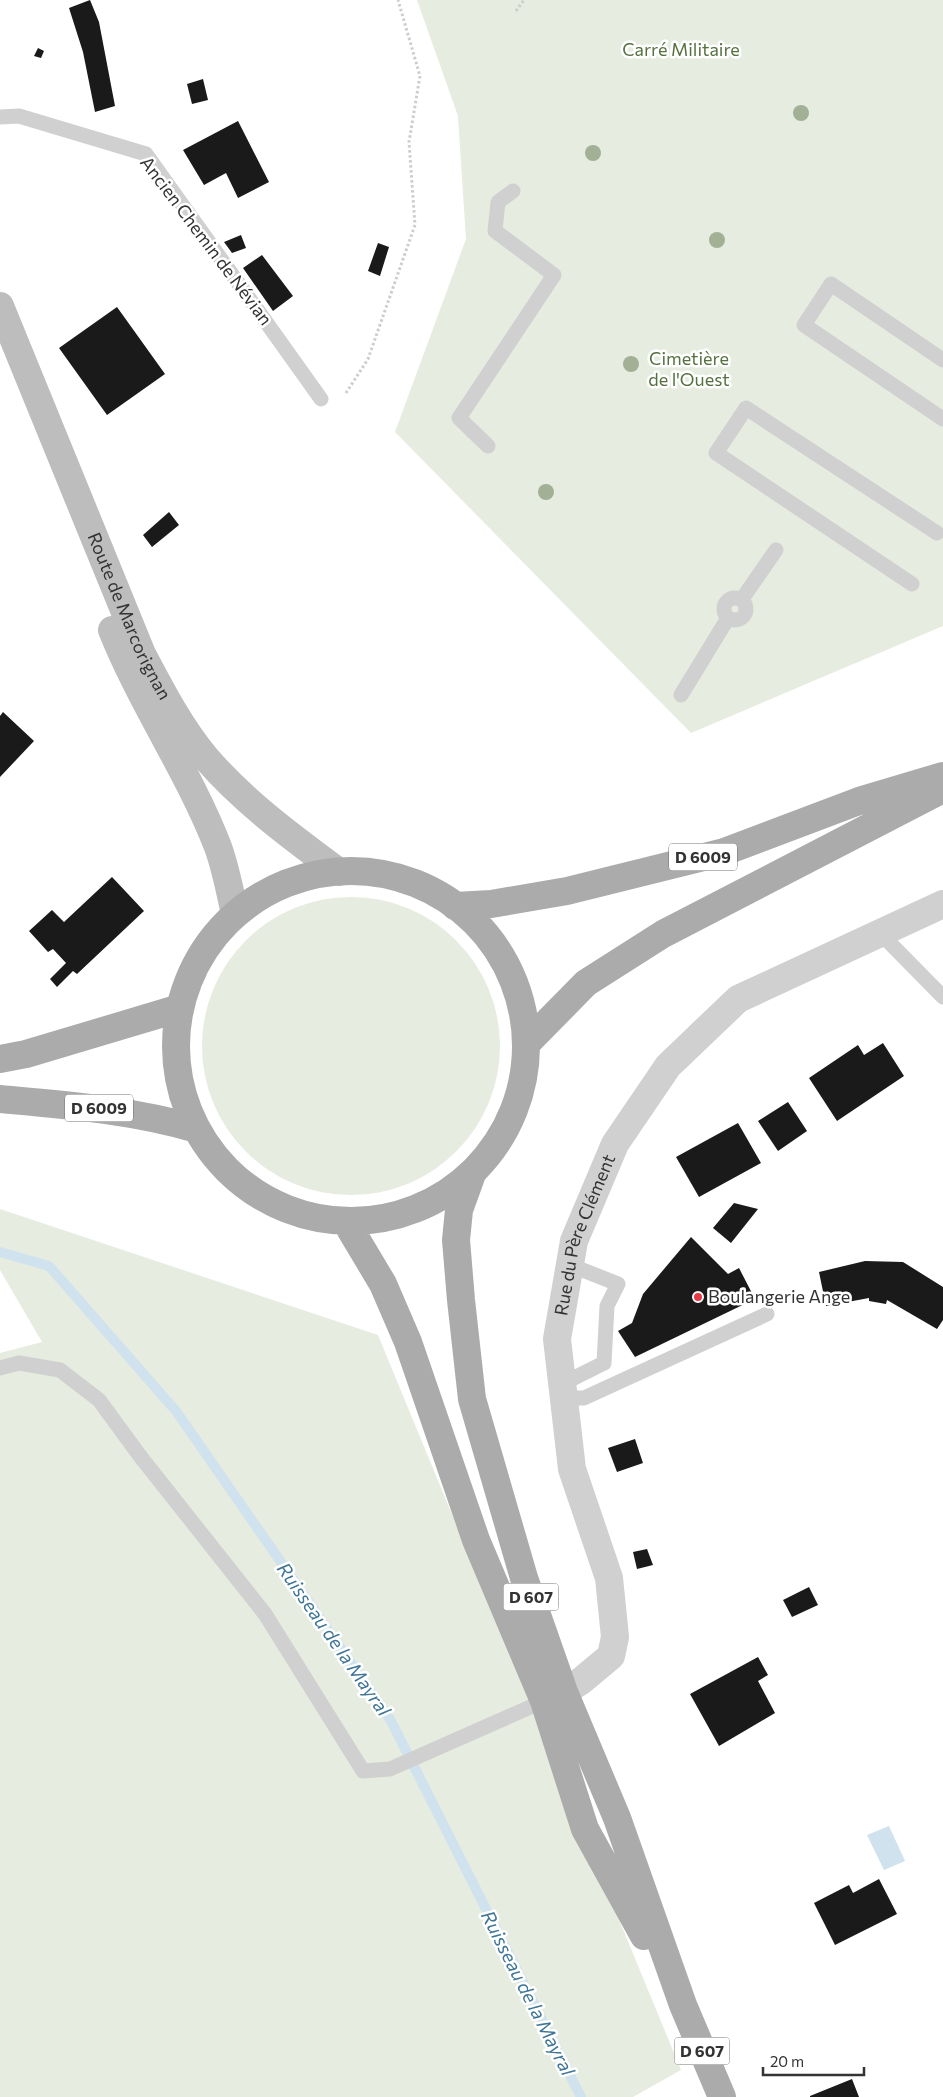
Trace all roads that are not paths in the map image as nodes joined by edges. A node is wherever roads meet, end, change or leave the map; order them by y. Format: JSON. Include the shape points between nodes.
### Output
{"nodes":[{"id":1,"x":0,"y":117,"type":"edge"},
{"id":2,"x":513,"y":191,"type":"dead end"},
{"id":3,"x":0,"y":306,"type":"edge"},
{"id":4,"x":0,"y":352,"type":"edge"},
{"id":5,"x":943,"y":360,"type":"edge"},
{"id":6,"x":321,"y":400,"type":"road end"},
{"id":7,"x":943,"y":419,"type":"edge"},
{"id":8,"x":488,"y":446,"type":"dead end"},
{"id":9,"x":937,"y":533,"type":"dead end"},
{"id":10,"x":776,"y":550,"type":"dead end"},
{"id":11,"x":912,"y":584,"type":"dead end"},
{"id":12,"x":681,"y":695,"type":"dead end"},
{"id":13,"x":943,"y":776,"type":"edge"},
{"id":14,"x":943,"y":789,"type":"edge"},
{"id":15,"x":339,"y":872,"type":"junction"},
{"id":16,"x":943,"y":904,"type":"edge"},
{"id":17,"x":456,"y":906,"type":"junction"},
{"id":18,"x":235,"y":914,"type":"junction"},
{"id":19,"x":879,"y":932,"type":"junction"},
{"id":20,"x":943,"y":997,"type":"edge"},
{"id":21,"x":180,"y":1008,"type":"junction"},
{"id":22,"x":527,"y":1043,"type":"junction"},
{"id":23,"x":0,"y":1059,"type":"edge"},
{"id":24,"x":0,"y":1099,"type":"edge"},
{"id":25,"x":197,"y":1129,"type":"junction"},
{"id":26,"x":472,"y":1174,"type":"junction"},
{"id":27,"x":346,"y":1222,"type":"junction"},
{"id":28,"x":570,"y":1265,"type":"junction"},
{"id":29,"x":767,"y":1314,"type":"dead end"},
{"id":30,"x":0,"y":1368,"type":"edge"},
{"id":31,"x":563,"y":1391,"type":"junction"},
{"id":32,"x":554,"y":1696,"type":"junction"},
{"id":33,"x":722,"y":2097,"type":"edge"}],
"edges":[{"from":1,"to":6,"type":"lane","name":"Ancien Chemin de Névian","via":[[19,116],[146,154]]},
{"from":2,"to":8,"type":"lane","via":[[498,202],[495,231],[554,275],[459,418]]},
{"from":3,"to":15,"type":"main road","name":"Route de Marcorignan","via":[[142,654],[168,703],[206,757],[258,811]]},
{"from":4,"to":18,"type":"main road","name":"Route de Marcorignan","via":[[127,666],[192,790],[218,848]]},
{"from":5,"to":7,"type":"lane","via":[[831,284],[804,325]]},
{"from":9,"to":11,"type":"lane","via":[[746,408],[716,454]]},
{"from":10,"to":12,"type":"lane","via":[[742,599],[728,599],[724,605],[728,618]]},
{"from":13,"to":17,"type":"main road","number":"D 6009","via":[[859,801],[724,852],[566,891],[491,904]]},
{"from":14,"to":22,"type":"main road","number":"D 6009","via":[[663,934],[586,983]]},
{"from":15,"to":17,"type":"main road","via":[[394,877],[417,884]]},
{"from":15,"to":18,"type":"main road","via":[[305,877],[275,888]]},
{"from":16,"to":19,"type":"street","name":"Rue du Père Clément"},
{"from":17,"to":22,"type":"main road","via":[[494,946],[513,979],[521,1003]]},
{"from":18,"to":21,"type":"main road","via":[[217,932],[198,961],[187,982]]},
{"from":19,"to":20,"type":"lane"},
{"from":19,"to":28,"type":"street","name":"Rue du Père Clément","via":[[738,999],[668,1066],[615,1144],[574,1240]]},
{"from":21,"to":23,"type":"main road"},
{"from":21,"to":25,"type":"main road","via":[[176,1038],[177,1072]]},
{"from":22,"to":26,"type":"main road","via":[[525,1073],[514,1110],[498,1142]]},
{"from":24,"to":25,"type":"main road","number":"D 6009","via":[[137,1114]]},
{"from":25,"to":27,"type":"main road","via":[[230,1174],[269,1202],[310,1217]]},
{"from":26,"to":27,"type":"main road","via":[[422,1207],[387,1218]]},
{"from":26,"to":32,"type":"main road","number":"D 607","via":[[459,1210],[456,1240],[472,1399]]},
{"from":27,"to":32,"type":"main road","number":"D 607","via":[[383,1284],[408,1342],[476,1540]]},
{"from":28,"to":31,"type":"street","name":"Rue du Père Clément","via":[[557,1339]]},
{"from":28,"to":31,"type":"lane","via":[[618,1284],[607,1306],[604,1362]]},
{"from":29,"to":31,"type":"lane","via":[[584,1398]]},
{"from":30,"to":32,"type":"lane","via":[[19,1363],[60,1370],[99,1400],[265,1614],[363,1771],[390,1769]]},
{"from":31,"to":32,"type":"street","name":"Rue du Père Clément","via":[[572,1469],[609,1578],[615,1637],[611,1656],[581,1681]]},
{"from":32,"to":33,"type":"main road","number":"D 607","via":[[617,1818],[683,2005]]}]}
